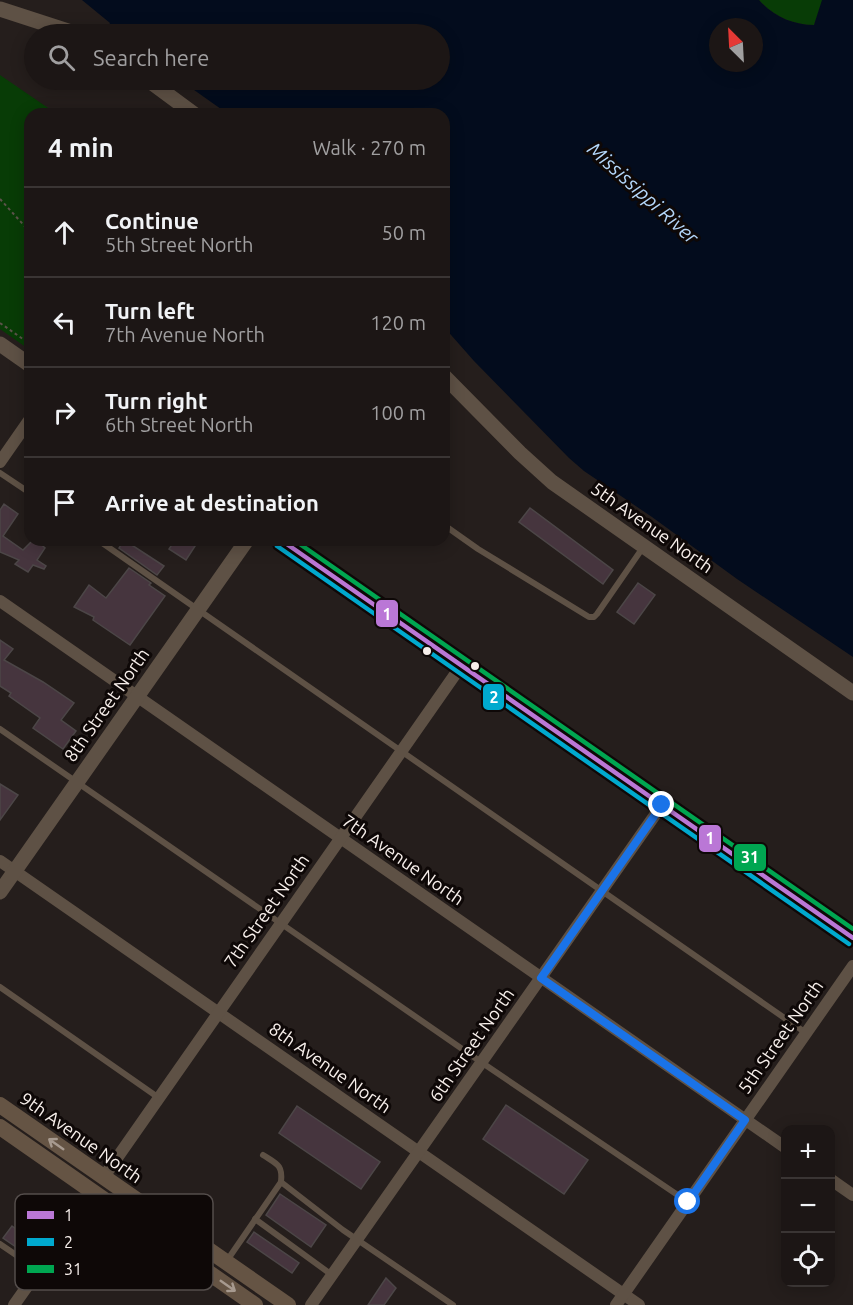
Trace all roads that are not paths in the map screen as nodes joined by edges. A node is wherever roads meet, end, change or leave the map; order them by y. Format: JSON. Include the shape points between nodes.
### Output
{"nodes":[{"id":1,"x":0,"y":9,"type":"edge"},
{"id":2,"x":46,"y":24,"type":"edge"},
{"id":3,"x":162,"y":90,"type":"edge"},
{"id":4,"x":186,"y":108,"type":"edge"},
{"id":5,"x":0,"y":344,"type":"edge"},
{"id":6,"x":24,"y":361,"type":"edge"},
{"id":7,"x":450,"y":382,"type":"edge"},
{"id":8,"x":24,"y":427,"type":"edge"},
{"id":9,"x":0,"y":462,"type":"edge"},
{"id":10,"x":0,"y":472,"type":"edge"},
{"id":11,"x":24,"y":489,"type":"edge"},
{"id":12,"x":450,"y":529,"type":"edge"},
{"id":13,"x":107,"y":546,"type":"edge"},
{"id":14,"x":243,"y":546,"type":"edge"},
{"id":15,"x":290,"y":546,"type":"edge"},
{"id":16,"x":644,"y":546,"type":"junction"},
{"id":17,"x":0,"y":601,"type":"edge"},
{"id":18,"x":198,"y":609,"type":"junction"},
{"id":19,"x":461,"y":666,"type":"junction"},
{"id":20,"x":853,"y":693,"type":"edge"},
{"id":21,"x":137,"y":697,"type":"junction"},
{"id":22,"x":0,"y":729,"type":"edge"},
{"id":23,"x":402,"y":751,"type":"junction"},
{"id":24,"x":77,"y":783,"type":"junction"},
{"id":25,"x":662,"y":805,"type":"junction"},
{"id":26,"x":340,"y":838,"type":"junction"},
{"id":27,"x":0,"y":861,"type":"edge"},
{"id":28,"x":15,"y":871,"type":"junction"},
{"id":29,"x":601,"y":891,"type":"junction"},
{"id":30,"x":0,"y":892,"type":"edge"},
{"id":31,"x":281,"y":922,"type":"junction"},
{"id":32,"x":853,"y":938,"type":"edge"},
{"id":33,"x":853,"y":966,"type":"edge"},
{"id":34,"x":541,"y":978,"type":"junction"},
{"id":35,"x":0,"y":987,"type":"edge"},
{"id":36,"x":218,"y":1013,"type":"junction"},
{"id":37,"x":806,"y":1033,"type":"junction"},
{"id":38,"x":482,"y":1062,"type":"junction"},
{"id":39,"x":159,"y":1098,"type":"junction"},
{"id":40,"x":0,"y":1105,"type":"edge"},
{"id":41,"x":745,"y":1120,"type":"junction"},
{"id":42,"x":0,"y":1127,"type":"edge"},
{"id":43,"x":781,"y":1145,"type":"edge"},
{"id":44,"x":418,"y":1152,"type":"junction"},
{"id":45,"x":263,"y":1155,"type":"dead end"},
{"id":46,"x":103,"y":1178,"type":"junction"},
{"id":47,"x":281,"y":1182,"type":"junction"},
{"id":48,"x":835,"y":1182,"type":"edge"},
{"id":49,"x":94,"y":1192,"type":"joint"},
{"id":50,"x":97,"y":1194,"type":"edge"},
{"id":51,"x":126,"y":1194,"type":"edge"},
{"id":52,"x":853,"y":1195,"type":"edge"},
{"id":53,"x":688,"y":1202,"type":"junction"},
{"id":54,"x":255,"y":1219,"type":"junction"},
{"id":55,"x":357,"y":1240,"type":"junction"},
{"id":56,"x":0,"y":1244,"type":"edge"},
{"id":57,"x":213,"y":1253,"type":"edge"},
{"id":58,"x":15,"y":1254,"type":"edge"},
{"id":59,"x":226,"y":1262,"type":"junction"},
{"id":60,"x":332,"y":1275,"type":"junction"},
{"id":61,"x":213,"y":1276,"type":"edge"},
{"id":62,"x":24,"y":1290,"type":"edge"},
{"id":63,"x":623,"y":1294,"type":"junction"},
{"id":64,"x":14,"y":1305,"type":"edge"},
{"id":65,"x":255,"y":1305,"type":"edge"},
{"id":66,"x":288,"y":1305,"type":"edge"},
{"id":67,"x":311,"y":1305,"type":"edge"},
{"id":68,"x":453,"y":1305,"type":"edge"},
{"id":69,"x":616,"y":1305,"type":"edge"},
{"id":70,"x":639,"y":1305,"type":"edge"}],
"edges":[{"from":1,"to":2,"type":"street"},
{"from":3,"to":4,"type":"street"},
{"from":5,"to":6,"type":"street"},
{"from":7,"to":16,"type":"street","name":"5th Avenue North","via":[[552,482]]},
{"from":8,"to":9,"type":"street"},
{"from":10,"to":11,"type":"lane"},
{"from":12,"to":16,"type":"lane","via":[[589,617],[597,614]]},
{"from":13,"to":18,"type":"lane"},
{"from":14,"to":18,"type":"street","name":"8th Street North"},
{"from":15,"to":19,"type":"street"},
{"from":16,"to":20,"type":"street","name":"5th Avenue North"},
{"from":17,"to":21,"type":"street","name":"7th Avenue North"},
{"from":18,"to":21,"type":"street","name":"8th Street North"},
{"from":18,"to":23,"type":"lane"},
{"from":19,"to":23,"type":"street","name":"7th Street North"},
{"from":19,"to":25,"type":"street"},
{"from":21,"to":24,"type":"street","name":"8th Street North"},
{"from":21,"to":26,"type":"street","name":"7th Avenue North"},
{"from":22,"to":24,"type":"lane"},
{"from":23,"to":26,"type":"street","name":"7th Street North"},
{"from":23,"to":29,"type":"lane"},
{"from":24,"to":28,"type":"street","name":"8th Street North"},
{"from":24,"to":31,"type":"lane"},
{"from":25,"to":29,"type":"street","name":"6th Street North"},
{"from":25,"to":32,"type":"street"},
{"from":26,"to":31,"type":"street","name":"7th Street North"},
{"from":26,"to":34,"type":"street","name":"7th Avenue North"},
{"from":27,"to":28,"type":"street","name":"8th Avenue North"},
{"from":28,"to":30,"type":"street","name":"8th Street North"},
{"from":28,"to":36,"type":"street","name":"8th Avenue North"},
{"from":29,"to":34,"type":"street","name":"6th Street North"},
{"from":29,"to":37,"type":"lane"},
{"from":31,"to":36,"type":"street","name":"7th Street North"},
{"from":31,"to":38,"type":"lane"},
{"from":33,"to":37,"type":"street","name":"5th Street North"},
{"from":34,"to":38,"type":"street","name":"6th Street North"},
{"from":34,"to":41,"type":"street","name":"7th Avenue North"},
{"from":35,"to":39,"type":"lane"},
{"from":36,"to":39,"type":"street","name":"7th Street North"},
{"from":36,"to":44,"type":"street","name":"8th Avenue North"},
{"from":37,"to":41,"type":"street","name":"5th Street North"},
{"from":38,"to":44,"type":"street","name":"6th Street North"},
{"from":38,"to":53,"type":"lane"},
{"from":39,"to":46,"type":"street","name":"7th Street North"},
{"from":46,"to":40,"type":"main road","name":"9th Avenue North","one_way":true},
{"from":41,"to":43,"type":"street","name":"7th Avenue North"},
{"from":41,"to":53,"type":"street","name":"5th Street North"},
{"from":42,"to":49,"type":"main road","name":"9th Avenue North"},
{"from":44,"to":55,"type":"street","name":"6th Street North"},
{"from":44,"to":63,"type":"street","name":"8th Avenue North"},
{"from":45,"to":47,"type":"lane","via":[[279,1166]]},
{"from":46,"to":51,"type":"main road","name":"9th Avenue North"},
{"from":47,"to":54,"type":"lane"},
{"from":47,"to":55,"type":"lane"},
{"from":48,"to":52,"type":"street"},
{"from":49,"to":50,"type":"main road","name":"9th Avenue North","one_way":true},
{"from":53,"to":63,"type":"street","name":"5th Street North"},
{"from":54,"to":59,"type":"lane"},
{"from":54,"to":60,"type":"lane"},
{"from":55,"to":60,"type":"street","name":"6th Street North"},
{"from":55,"to":68,"type":"lane"},
{"from":56,"to":58,"type":"lane"},
{"from":57,"to":59,"type":"main road","name":"9th Avenue North"},
{"from":59,"to":66,"type":"main road","name":"9th Avenue North"},
{"from":60,"to":67,"type":"street","name":"6th Street North"},
{"from":61,"to":65,"type":"main road","name":"9th Avenue North","one_way":true},
{"from":62,"to":64,"type":"street"},
{"from":63,"to":69,"type":"street","name":"5th Street North"},
{"from":63,"to":70,"type":"street","name":"8th Avenue North"}]}
